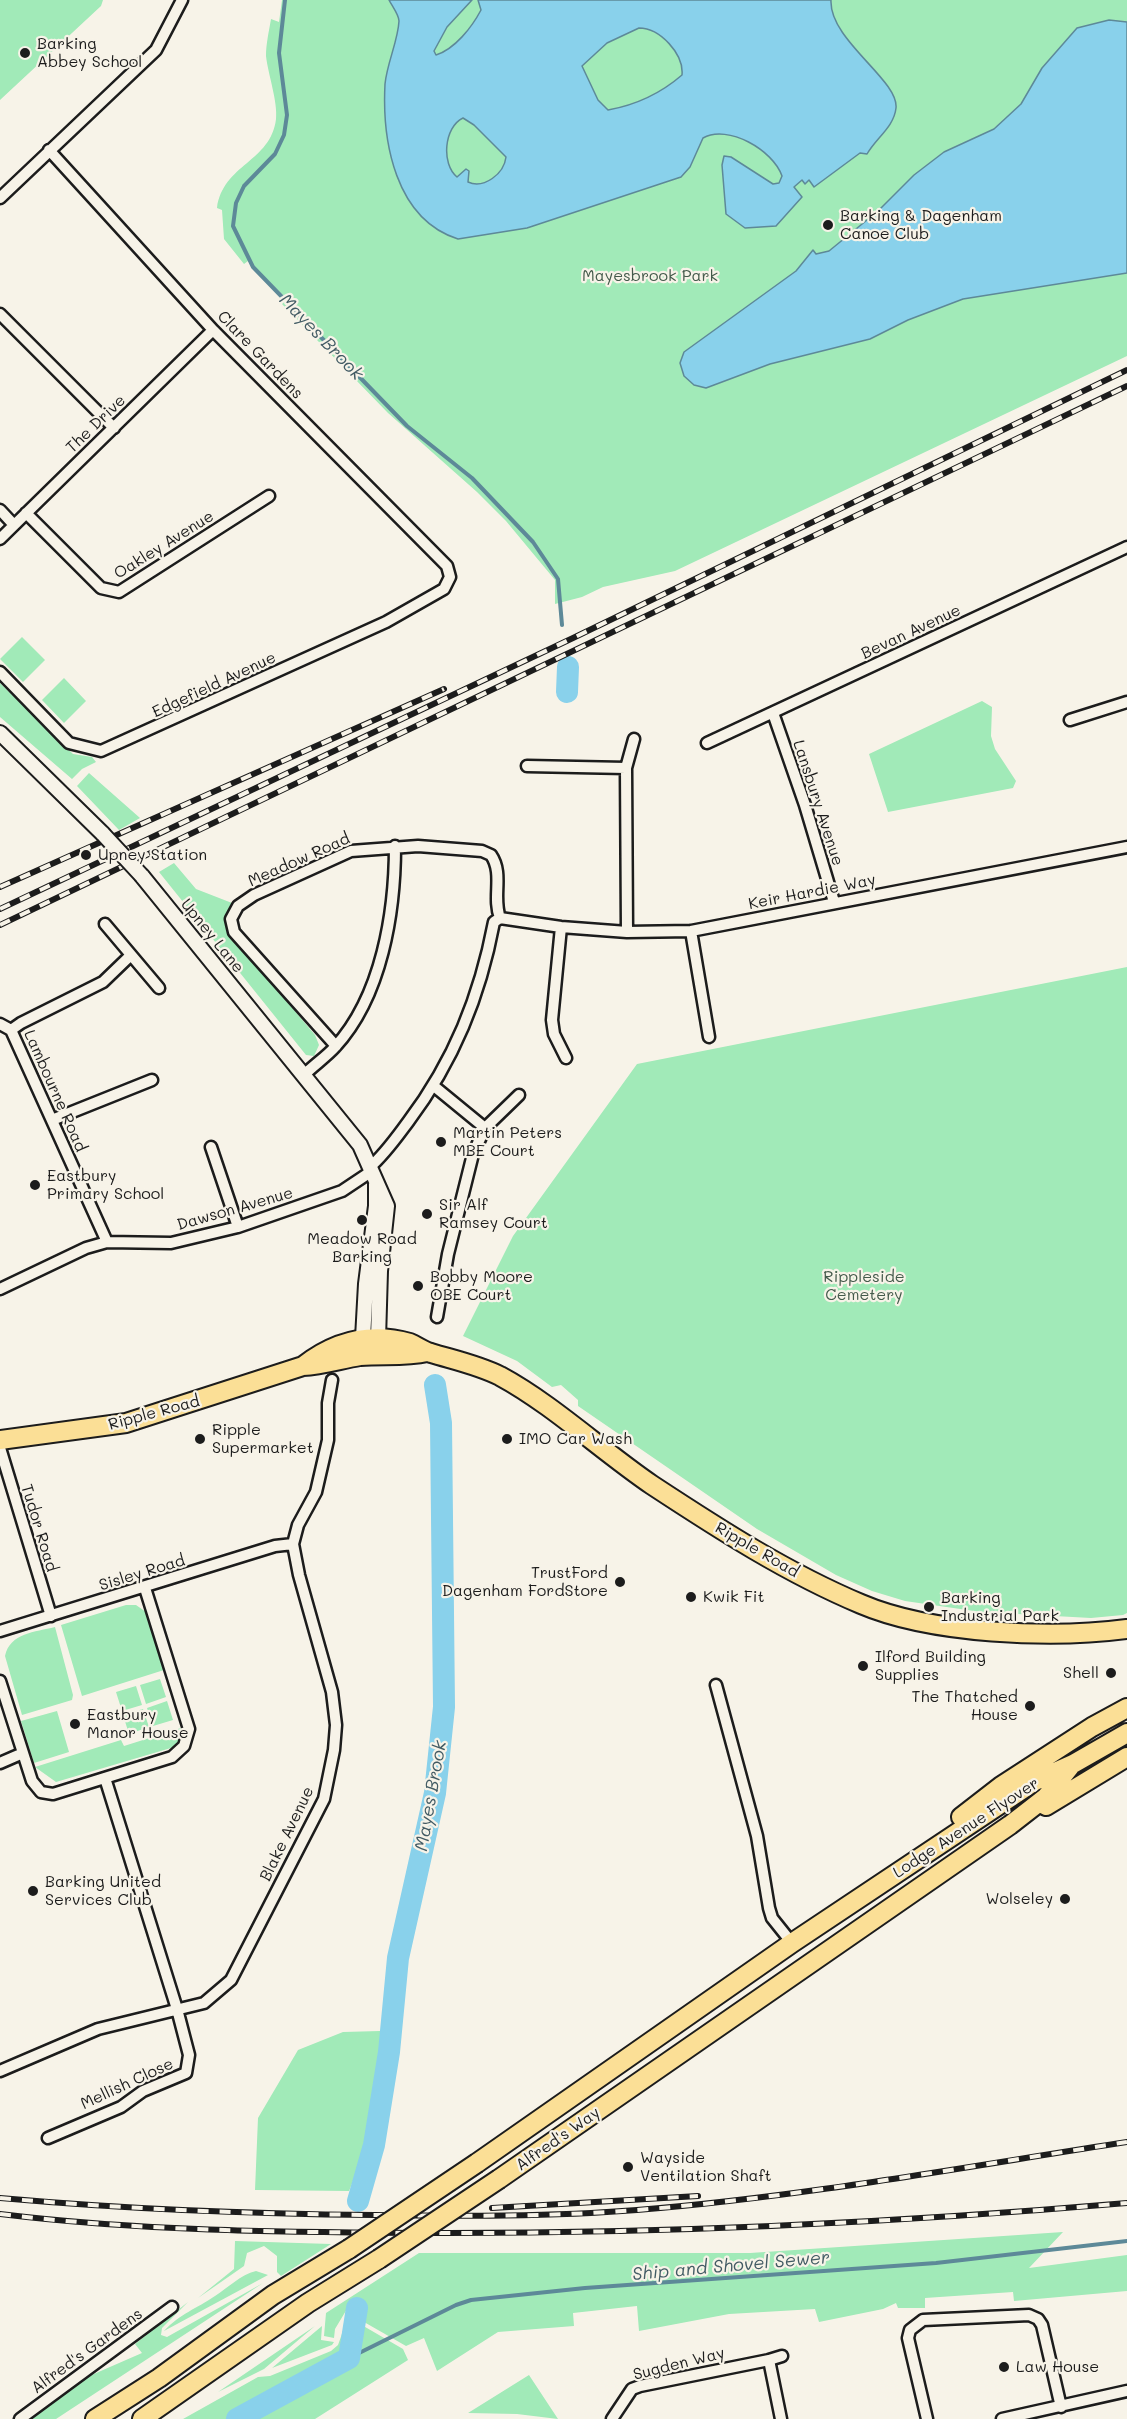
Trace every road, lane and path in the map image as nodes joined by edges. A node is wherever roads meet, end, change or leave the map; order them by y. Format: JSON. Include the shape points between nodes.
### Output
{"nodes":[{"id":1,"x":182,"y":0,"type":"edge"},
{"id":2,"x":49,"y":150,"type":"junction"},
{"id":3,"x":0,"y":198,"type":"edge"},
{"id":4,"x":0,"y":314,"type":"edge"},
{"id":5,"x":213,"y":330,"type":"junction"},
{"id":6,"x":114,"y":428,"type":"junction"},
{"id":7,"x":269,"y":496,"type":"dead end"},
{"id":8,"x":0,"y":510,"type":"edge"},
{"id":9,"x":26,"y":513,"type":"junction"},
{"id":10,"x":14,"y":525,"type":"junction"},
{"id":11,"x":0,"y":539,"type":"edge"},
{"id":12,"x":1127,"y":547,"type":"edge"},
{"id":13,"x":450,"y":577,"type":"joint"},
{"id":14,"x":0,"y":672,"type":"edge"},
{"id":15,"x":1127,"y":702,"type":"edge"},
{"id":16,"x":773,"y":713,"type":"junction"},
{"id":17,"x":1070,"y":720,"type":"dead end"},
{"id":18,"x":0,"y":733,"type":"edge"},
{"id":19,"x":634,"y":739,"type":"dead end"},
{"id":20,"x":707,"y":743,"type":"dead end"},
{"id":21,"x":527,"y":766,"type":"dead end"},
{"id":22,"x":626,"y":768,"type":"junction"},
{"id":23,"x":396,"y":846,"type":"junction"},
{"id":24,"x":1127,"y":847,"type":"edge"},
{"id":25,"x":834,"y":902,"type":"junction"},
{"id":26,"x":500,"y":918,"type":"junction"},
{"id":27,"x":105,"y":924,"type":"dead end"},
{"id":28,"x":561,"y":927,"type":"junction"},
{"id":29,"x":691,"y":931,"type":"junction"},
{"id":30,"x":627,"y":932,"type":"junction"},
{"id":31,"x":130,"y":955,"type":"junction"},
{"id":32,"x":159,"y":988,"type":"dead end"},
{"id":33,"x":0,"y":1024,"type":"edge"},
{"id":34,"x":11,"y":1030,"type":"junction"},
{"id":35,"x":709,"y":1037,"type":"dead end"},
{"id":36,"x":336,"y":1046,"type":"junction"},
{"id":37,"x":566,"y":1058,"type":"dead end"},
{"id":38,"x":304,"y":1075,"type":"junction"},
{"id":39,"x":152,"y":1080,"type":"dead end"},
{"id":40,"x":435,"y":1087,"type":"junction"},
{"id":41,"x":519,"y":1095,"type":"dead end"},
{"id":42,"x":52,"y":1120,"type":"junction"},
{"id":43,"x":485,"y":1128,"type":"junction"},
{"id":44,"x":211,"y":1147,"type":"dead end"},
{"id":45,"x":373,"y":1172,"type":"junction"},
{"id":46,"x":238,"y":1227,"type":"junction"},
{"id":47,"x":107,"y":1242,"type":"junction"},
{"id":48,"x":0,"y":1289,"type":"edge"},
{"id":49,"x":437,"y":1317,"type":"dead end"},
{"id":50,"x":372,"y":1347,"type":"junction"},
{"id":51,"x":332,"y":1380,"type":"dead end"},
{"id":52,"x":0,"y":1440,"type":"edge"},
{"id":53,"x":0,"y":1448,"type":"edge"},
{"id":54,"x":293,"y":1544,"type":"junction"},
{"id":55,"x":146,"y":1588,"type":"junction"},
{"id":56,"x":51,"y":1616,"type":"junction"},
{"id":57,"x":1127,"y":1629,"type":"edge"},
{"id":58,"x":0,"y":1631,"type":"edge"},
{"id":59,"x":0,"y":1680,"type":"edge"},
{"id":60,"x":716,"y":1685,"type":"dead end"},
{"id":61,"x":1127,"y":1708,"type":"edge"},
{"id":62,"x":1127,"y":1733,"type":"edge"},
{"id":63,"x":23,"y":1753,"type":"junction"},
{"id":64,"x":1127,"y":1757,"type":"edge"},
{"id":65,"x":0,"y":1763,"type":"edge"},
{"id":66,"x":1073,"y":1764,"type":"junction"},
{"id":67,"x":105,"y":1778,"type":"junction"},
{"id":68,"x":970,"y":1852,"type":"junction"},
{"id":69,"x":862,"y":1897,"type":"junction"},
{"id":70,"x":792,"y":1943,"type":"junction"},
{"id":71,"x":177,"y":2009,"type":"junction"},
{"id":72,"x":0,"y":2071,"type":"edge"},
{"id":73,"x":48,"y":2138,"type":"dead end"},
{"id":74,"x":172,"y":2307,"type":"dead end"},
{"id":75,"x":782,"y":2356,"type":"dead end"},
{"id":76,"x":769,"y":2360,"type":"junction"},
{"id":77,"x":1127,"y":2391,"type":"edge"},
{"id":78,"x":1061,"y":2407,"type":"junction"},
{"id":79,"x":20,"y":2419,"type":"edge"},
{"id":80,"x":95,"y":2419,"type":"edge"},
{"id":81,"x":142,"y":2419,"type":"edge"},
{"id":82,"x":612,"y":2419,"type":"edge"},
{"id":83,"x":781,"y":2419,"type":"edge"},
{"id":84,"x":927,"y":2419,"type":"edge"},
{"id":85,"x":1002,"y":2419,"type":"edge"}],
"edges":[{"from":1,"to":2,"type":"street","via":[[156,50]]},
{"from":2,"to":3,"type":"street"},
{"from":2,"to":5,"type":"street","name":"Clare Gardens"},
{"from":4,"to":6,"type":"street"},
{"from":5,"to":6,"type":"street","name":"The Drive"},
{"from":5,"to":13,"type":"street","name":"Clare Gardens","via":[[447,566]]},
{"from":6,"to":9,"type":"street","name":"The Drive"},
{"from":7,"to":9,"type":"street","name":"Oakley Avenue","via":[[119,592],[101,588]]},
{"from":8,"to":10,"type":"street"},
{"from":9,"to":10,"type":"street","name":"The Drive"},
{"from":10,"to":11,"type":"street","name":"The Drive"},
{"from":12,"to":16,"type":"street","name":"Bevan Avenue"},
{"from":13,"to":14,"type":"street","name":"Edgefield Avenue","via":[[444,589],[386,622],[101,751],[69,743]]},
{"from":15,"to":17,"type":"street"},
{"from":16,"to":20,"type":"street","name":"Bevan Avenue"},
{"from":16,"to":25,"type":"street","name":"Lansbury Avenue"},
{"from":18,"to":38,"type":"street","name":"Upney Lane","bridge":true,"via":[[142,876]]},
{"from":19,"to":22,"type":"street"},
{"from":21,"to":22,"type":"street"},
{"from":22,"to":30,"type":"street"},
{"from":23,"to":26,"type":"street","name":"Meadow Road","via":[[472,850],[491,855],[498,872],[496,898]]},
{"from":23,"to":36,"type":"street","via":[[387,939],[364,1003]]},
{"from":23,"to":36,"type":"street","name":"Meadow Road","via":[[351,851],[254,895],[238,906],[231,919],[234,933]]},
{"from":24,"to":25,"type":"street","name":"Keir Hardie Way"},
{"from":25,"to":29,"type":"street","name":"Keir Hardie Way"},
{"from":26,"to":28,"type":"street","name":"Keir Hardie Way"},
{"from":26,"to":40,"type":"street","name":"Meadow Road","via":[[494,922],[478,993]]},
{"from":27,"to":31,"type":"street"},
{"from":28,"to":30,"type":"street","name":"Keir Hardie Way"},
{"from":28,"to":37,"type":"street","via":[[552,1020]]},
{"from":29,"to":30,"type":"street","name":"Keir Hardie Way"},
{"from":29,"to":35,"type":"street"},
{"from":31,"to":32,"type":"street"},
{"from":31,"to":34,"type":"street","via":[[104,982]]},
{"from":33,"to":34,"type":"street","name":"Lambourne Road"},
{"from":34,"to":42,"type":"street","name":"Lambourne Road"},
{"from":36,"to":38,"type":"street"},
{"from":38,"to":45,"type":"street","name":"Upney Lane","via":[[358,1140]]},
{"from":39,"to":42,"type":"street"},
{"from":40,"to":43,"type":"street"},
{"from":40,"to":45,"type":"street","name":"Meadow Road"},
{"from":41,"to":43,"type":"street"},
{"from":42,"to":47,"type":"street","name":"Lambourne Road"},
{"from":43,"to":49,"type":"street","via":[[473,1154]]},
{"from":44,"to":46,"type":"street"},
{"from":45,"to":46,"type":"street","name":"Dawson Avenue","via":[[342,1191]]},
{"from":45,"to":50,"type":"street","name":"Upney Lane","via":[[376,1206],[366,1284]]},
{"from":46,"to":47,"type":"street","name":"Dawson Avenue","via":[[171,1243]]},
{"from":47,"to":48,"type":"street","name":"Dawson Avenue"},
{"from":50,"to":52,"type":"main road","name":"Ripple Road","via":[[126,1423]]},
{"from":50,"to":57,"type":"main road","name":"Ripple Road","via":[[409,1356],[427,1352],[498,1375],[712,1524],[814,1584],[864,1606],[914,1620],[970,1628],[1073,1634]]},
{"from":51,"to":54,"type":"street","name":"Blake Avenue","via":[[328,1440],[321,1471]]},
{"from":53,"to":56,"type":"street","name":"Tudor Road"},
{"from":54,"to":55,"type":"street","name":"Sisley Road","via":[[275,1546]]},
{"from":54,"to":71,"type":"street","name":"Blake Avenue","via":[[332,1692],[336,1725],[324,1799],[231,1980],[204,2003]]},
{"from":55,"to":56,"type":"street","name":"Sisley Road"},
{"from":55,"to":67,"type":"street","via":[[189,1729],[184,1746],[172,1757]]},
{"from":56,"to":58,"type":"street","name":"Sisley Road"},
{"from":59,"to":63,"type":"street"},
{"from":60,"to":70,"type":"street","via":[[757,1836],[769,1908]]},
{"from":61,"to":69,"type":"main road","via":[[1000,1786],[895,1862]]},
{"from":62,"to":66,"type":"main road","name":"Lodge Avenue Flyover"},
{"from":63,"to":65,"type":"street"},
{"from":63,"to":67,"type":"street","via":[[32,1781],[41,1792],[53,1794]]},
{"from":64,"to":68,"type":"main road"},
{"from":66,"to":68,"type":"main road","name":"Lodge Avenue Flyover","via":[[1046,1797]]},
{"from":66,"to":69,"type":"main road","name":"Lodge Avenue Flyover","via":[[1035,1781]]},
{"from":67,"to":71,"type":"street"},
{"from":68,"to":81,"type":"main road","name":"Alfred's Way","bridge":true,"via":[[499,2179],[308,2303]]},
{"from":69,"to":70,"type":"main road","name":"Alfred's Way"},
{"from":70,"to":80,"type":"main road","name":"Alfred's Way","bridge":true,"via":[[477,2163],[273,2295]]},
{"from":71,"to":72,"type":"street","name":"Blake Avenue","via":[[98,2030]]},
{"from":71,"to":73,"type":"street","name":"Mellish Close","via":[[189,2055],[186,2073],[143,2091],[121,2107]]},
{"from":74,"to":79,"type":"street","name":"Alfred's Gardens"},
{"from":75,"to":76,"type":"street","name":"Sugden Way"},
{"from":76,"to":82,"type":"street","name":"Sugden Way","via":[[632,2389]]},
{"from":76,"to":83,"type":"street"},
{"from":77,"to":78,"type":"street"},
{"from":78,"to":84,"type":"street","via":[[1038,2319],[1029,2315],[923,2320],[910,2330],[908,2338]]},
{"from":78,"to":85,"type":"street"}]}
